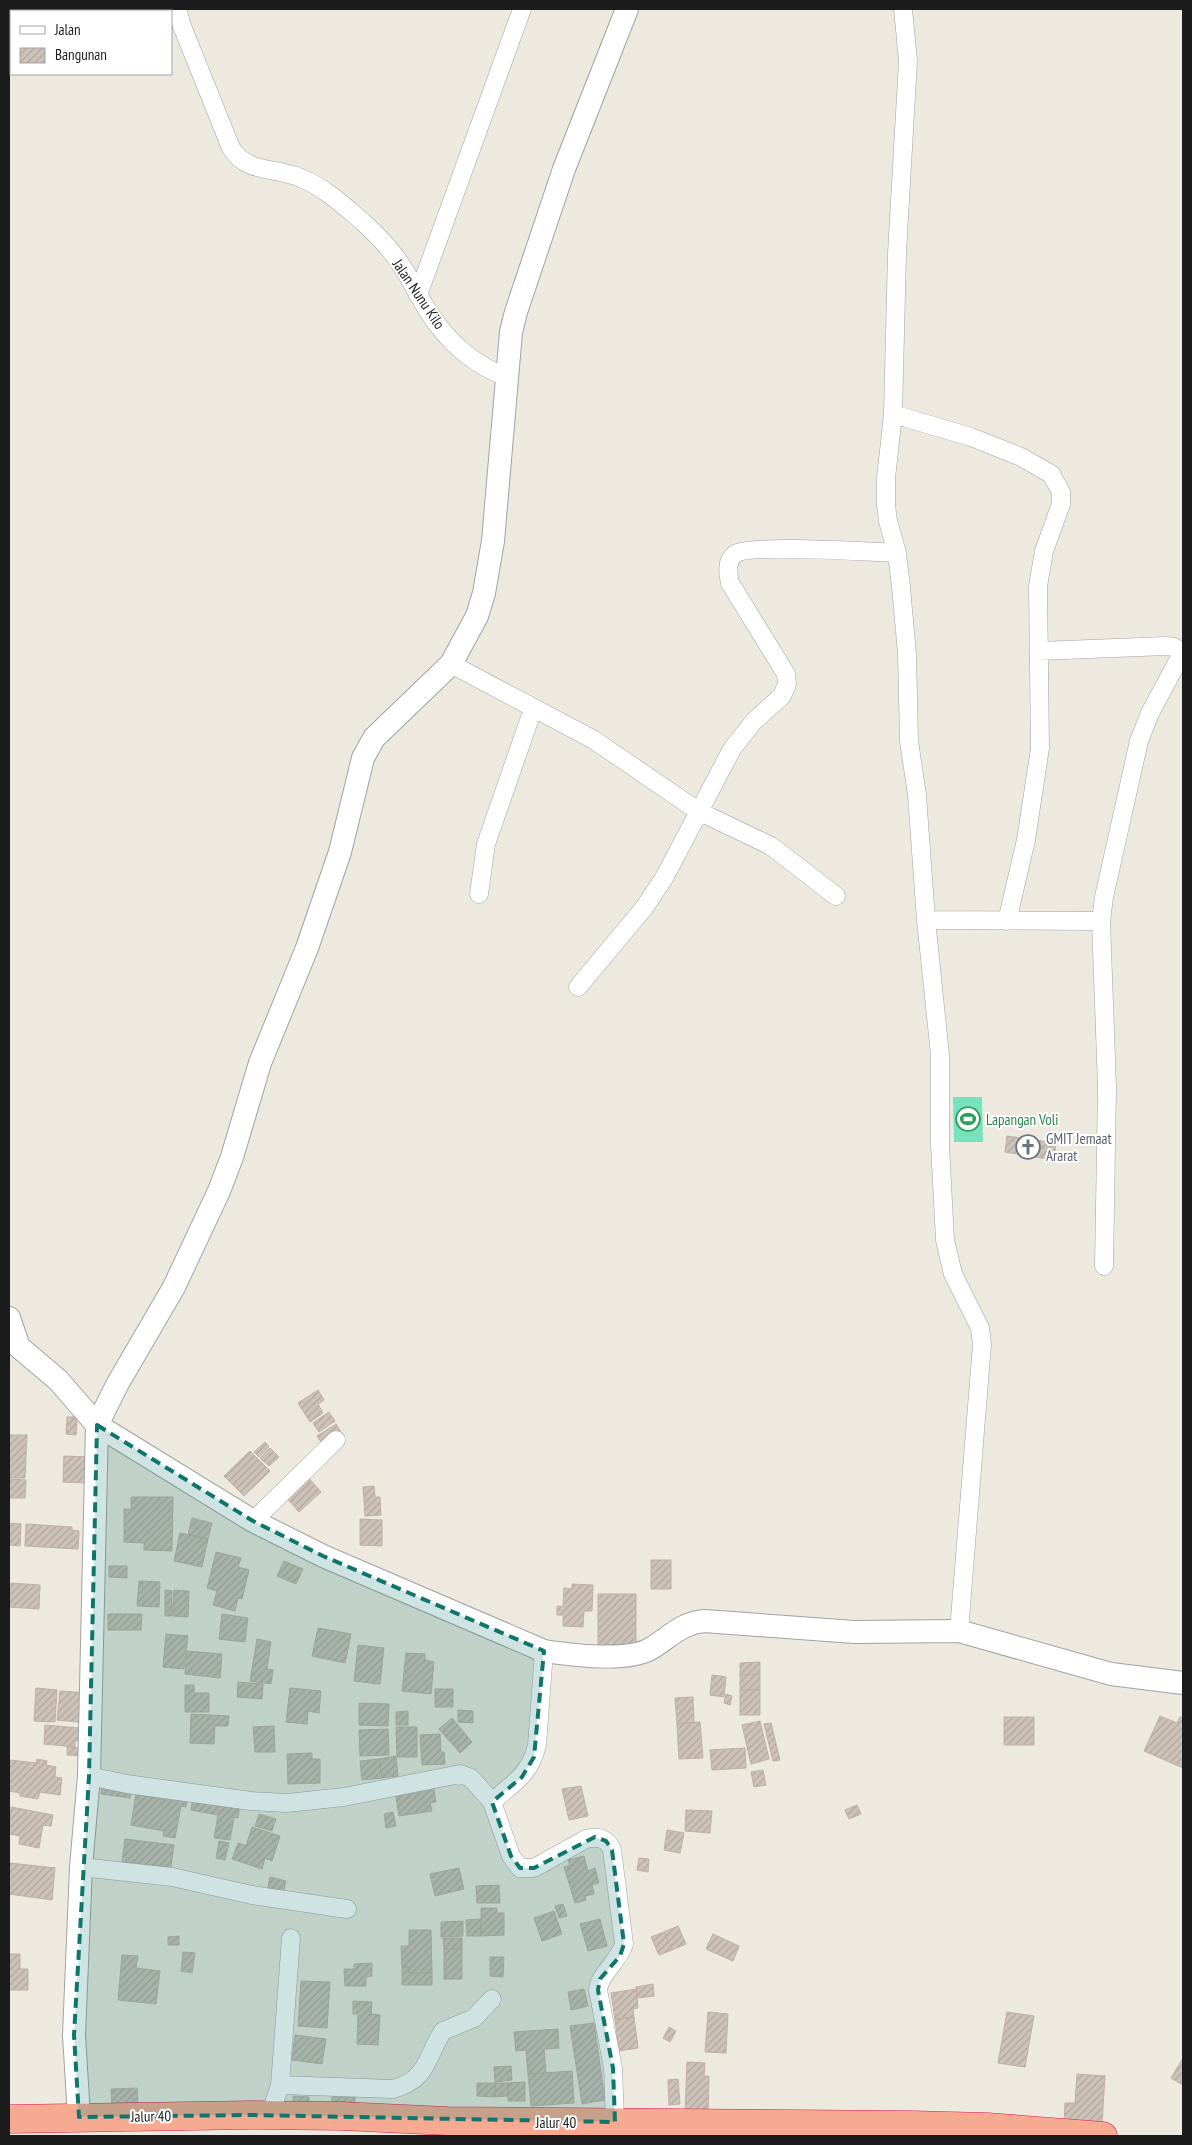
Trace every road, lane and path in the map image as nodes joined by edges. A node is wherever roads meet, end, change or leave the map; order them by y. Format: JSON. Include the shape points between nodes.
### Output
{"nodes":[{"id":1,"x":178,"y":9,"type":"edge"},
{"id":2,"x":522,"y":9,"type":"edge"},
{"id":3,"x":627,"y":9,"type":"edge"},
{"id":4,"x":902,"y":9,"type":"edge"},
{"id":5,"x":418,"y":295,"type":"junction"},
{"id":6,"x":508,"y":377,"type":"junction"},
{"id":7,"x":893,"y":414,"type":"junction"},
{"id":8,"x":897,"y":553,"type":"junction"},
{"id":9,"x":1039,"y":651,"type":"junction"},
{"id":10,"x":451,"y":664,"type":"junction"},
{"id":11,"x":534,"y":709,"type":"junction"},
{"id":12,"x":698,"y":811,"type":"junction"},
{"id":13,"x":479,"y":894,"type":"dead end"},
{"id":14,"x":836,"y":896,"type":"dead end"},
{"id":15,"x":926,"y":920,"type":"junction"},
{"id":16,"x":1007,"y":921,"type":"junction"},
{"id":17,"x":1101,"y":921,"type":"junction"},
{"id":18,"x":578,"y":987,"type":"dead end"},
{"id":19,"x":1104,"y":1266,"type":"dead end"},
{"id":20,"x":9,"y":1318,"type":"edge"},
{"id":21,"x":14,"y":1349,"type":"edge"},
{"id":22,"x":97,"y":1425,"type":"junction"},
{"id":23,"x":336,"y":1440,"type":"dead end"},
{"id":24,"x":253,"y":1521,"type":"junction"},
{"id":25,"x":959,"y":1631,"type":"junction"},
{"id":26,"x":544,"y":1651,"type":"junction"},
{"id":27,"x":1183,"y":1683,"type":"edge"},
{"id":28,"x":89,"y":1776,"type":"junction"},
{"id":29,"x":492,"y":1802,"type":"junction"},
{"id":30,"x":81,"y":1867,"type":"junction"},
{"id":31,"x":347,"y":1909,"type":"dead end"},
{"id":32,"x":292,"y":1938,"type":"dead end"},
{"id":33,"x":492,"y":1999,"type":"dead end"},
{"id":34,"x":280,"y":2085,"type":"junction"},
{"id":35,"x":270,"y":2115,"type":"junction"},
{"id":36,"x":9,"y":2119,"type":"edge"},
{"id":37,"x":615,"y":2122,"type":"junction"},
{"id":38,"x":79,"y":2126,"type":"edge"},
{"id":39,"x":1103,"y":2136,"type":"edge"}],
"edges":[{"from":1,"to":5,"type":"street","name":"Jalan Nunu Kilo","via":[[182,26],[237,157],[252,167],[279,170],[320,188],[363,223],[401,263]]},
{"from":2,"to":5,"type":"street"},
{"from":3,"to":6,"type":"street","via":[[564,169],[516,312],[511,332]]},
{"from":4,"to":7,"type":"street","via":[[908,61],[897,253]]},
{"from":5,"to":6,"type":"street","name":"Jalan Nunu Kilo","via":[[454,343],[491,372]]},
{"from":6,"to":10,"type":"street","via":[[493,541],[484,593],[477,616]]},
{"from":7,"to":8,"type":"street","via":[[886,505]]},
{"from":7,"to":9,"type":"street","via":[[971,437],[1021,457],[1051,474],[1058,484],[1061,504],[1044,551],[1038,586]]},
{"from":8,"to":12,"type":"street","via":[[785,549],[739,552],[731,558],[728,568],[730,583],[786,674],[787,684],[782,696],[754,721],[732,749]]},
{"from":8,"to":15,"type":"street"},
{"from":9,"to":16,"type":"street","via":[[1040,748],[1036,784]]},
{"from":9,"to":17,"type":"street","via":[[1166,646],[1180,651],[1139,741]]},
{"from":10,"to":11,"type":"street"},
{"from":10,"to":22,"type":"street","via":[[374,738],[363,758],[340,852],[307,948],[260,1063],[219,1190],[174,1287]]},
{"from":11,"to":12,"type":"street","via":[[594,740]]},
{"from":11,"to":13,"type":"street","via":[[486,844]]},
{"from":12,"to":14,"type":"street","via":[[771,846]]},
{"from":12,"to":18,"type":"street","via":[[679,852],[644,908]]},
{"from":15,"to":16,"type":"street"},
{"from":15,"to":25,"type":"street","via":[[940,1055],[945,1240],[953,1274],[980,1328],[982,1344]]},
{"from":16,"to":17,"type":"street"},
{"from":17,"to":19,"type":"street","via":[[1106,1087]]},
{"from":20,"to":21,"type":"street"},
{"from":21,"to":22,"type":"street","via":[[58,1380]]},
{"from":22,"to":24,"type":"street"},
{"from":22,"to":28,"type":"street"},
{"from":23,"to":24,"type":"street"},
{"from":24,"to":26,"type":"street","via":[[323,1556]]},
{"from":25,"to":26,"type":"street","via":[[854,1632],[704,1621],[682,1626],[650,1650],[638,1654],[582,1657]]},
{"from":25,"to":27,"type":"street","via":[[1111,1674]]},
{"from":26,"to":29,"type":"street","via":[[534,1757],[522,1777]]},
{"from":28,"to":29,"type":"street","via":[[287,1803],[344,1798],[460,1774],[471,1778]]},
{"from":28,"to":30,"type":"street"},
{"from":29,"to":37,"type":"street","via":[[510,1856],[520,1868],[534,1868],[586,1838],[600,1838],[612,1850],[624,1944],[620,1956],[600,1979],[598,1990],[612,2068]]},
{"from":30,"to":31,"type":"street","via":[[172,1877],[252,1895]]},
{"from":30,"to":38,"type":"street","via":[[74,2035]]},
{"from":32,"to":34,"type":"street"},
{"from":33,"to":34,"type":"street","via":[[474,2018],[442,2031],[423,2072],[407,2085],[393,2089]]},
{"from":34,"to":35,"type":"street"},
{"from":35,"to":37,"type":"highway","name":"Jalur 40"},
{"from":35,"to":38,"type":"highway","name":"Jalur 40"},
{"from":36,"to":38,"type":"highway","name":"Jalur 40"},
{"from":37,"to":39,"type":"highway","name":"Jalur 40","via":[[911,2124]]}]}
